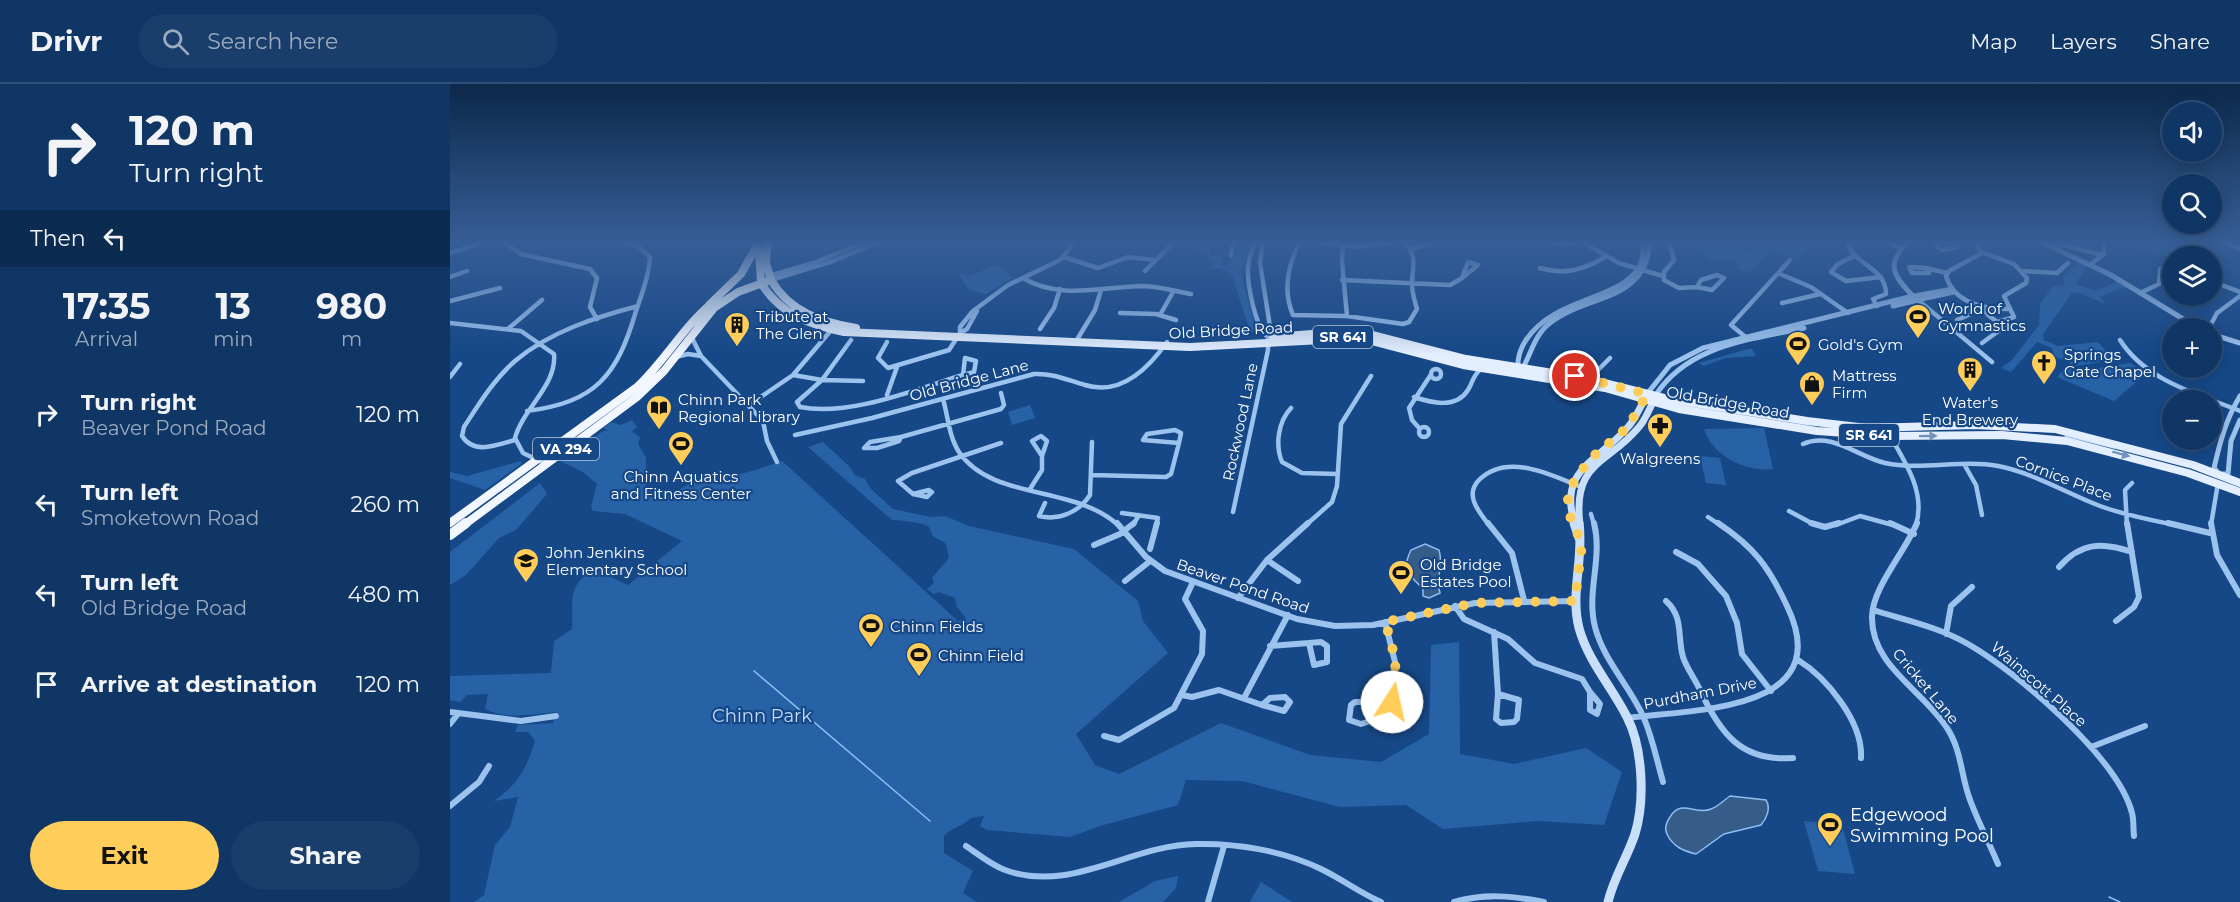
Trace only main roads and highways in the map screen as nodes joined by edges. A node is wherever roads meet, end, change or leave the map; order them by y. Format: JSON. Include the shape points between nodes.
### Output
{"nodes":[{"id":1,"x":737,"y":278,"type":"edge"},
{"id":2,"x":770,"y":278,"type":"joint"},
{"id":3,"x":760,"y":281,"type":"junction"},
{"id":4,"x":706,"y":308,"type":"junction"},
{"id":5,"x":834,"y":327,"type":"junction"},
{"id":6,"x":958,"y":335,"type":"junction"},
{"id":7,"x":1078,"y":338,"type":"joint"},
{"id":8,"x":1268,"y":340,"type":"junction"},
{"id":9,"x":1165,"y":344,"type":"junction"},
{"id":10,"x":1446,"y":361,"type":"junction"},
{"id":11,"x":1519,"y":369,"type":"junction"},
{"id":12,"x":1650,"y":398,"type":"junction"},
{"id":13,"x":2049,"y":428,"type":"junction"},
{"id":14,"x":2052,"y":439,"type":"junction"},
{"id":15,"x":543,"y":462,"type":"junction"},
{"id":16,"x":2219,"y":479,"type":"junction"},
{"id":17,"x":2240,"y":483,"type":"edge"},
{"id":18,"x":2240,"y":492,"type":"edge"},
{"id":19,"x":450,"y":524,"type":"edge"},
{"id":20,"x":450,"y":535,"type":"edge"},
{"id":21,"x":1582,"y":544,"type":"junction"},
{"id":22,"x":1608,"y":902,"type":"edge"}],
"edges":[{"from":1,"to":4,"type":"highway","number":"VA 294"},
{"from":2,"to":3,"type":"highway","number":"VA 294"},
{"from":2,"to":5,"type":"main road","name":"Old Bridge Road","number":"SR 641","via":[[793,306]]},
{"from":3,"to":4,"type":"highway","via":[[735,289]]},
{"from":3,"to":5,"type":"main road","name":"Old Bridge Road","number":"SR 641","via":[[768,296],[788,312]]},
{"from":3,"to":15,"type":"highway","number":"VA 294","via":[[718,305],[637,397]]},
{"from":4,"to":15,"type":"highway","number":"VA 294","via":[[646,380]]},
{"from":5,"to":6,"type":"main road","name":"Old Bridge Road","number":"SR 641","via":[[868,334]]},
{"from":6,"to":7,"type":"main road","name":"Old Bridge Road","number":"SR 641"},
{"from":6,"to":9,"type":"main road","name":"Old Bridge Road","number":"SR 641"},
{"from":7,"to":9,"type":"main road","name":"Old Bridge Road","number":"SR 641"},
{"from":8,"to":9,"type":"main road","name":"Old Bridge Road","number":"SR 641"},
{"from":8,"to":10,"type":"main road","name":"Old Bridge Road","number":"SR 641","via":[[1360,338]]},
{"from":8,"to":11,"type":"main road","name":"Old Bridge Road","number":"SR 641","via":[[1322,332],[1358,333]]},
{"from":10,"to":11,"type":"main road"},
{"from":10,"to":11,"type":"main road","name":"Old Bridge Road","number":"SR 641"},
{"from":11,"to":12,"type":"main road","name":"Old Bridge Road","number":"SR 641"},
{"from":11,"to":12,"type":"main road","name":"Old Bridge Road","number":"SR 641","via":[[1613,384]]},
{"from":12,"to":13,"type":"main road","name":"Old Bridge Road","number":"SR 641","via":[[1885,428]]},
{"from":12,"to":14,"type":"main road","name":"Old Bridge Road","number":"SR 641","one_way":true,"via":[[1692,412],[1817,431]]},
{"from":12,"to":21,"type":"main road","via":[[1639,427],[1598,462],[1581,487],[1577,512]]},
{"from":12,"to":21,"type":"main road","via":[[1628,427],[1589,460],[1572,483],[1569,507]]},
{"from":13,"to":14,"type":"main road"},
{"from":13,"to":16,"type":"main road","name":"Old Bridge Road","number":"SR 641","via":[[2134,449]]},
{"from":14,"to":16,"type":"main road","name":"Old Bridge Road","number":"SR 641","one_way":true},
{"from":15,"to":19,"type":"highway","number":"VA 294"},
{"from":15,"to":20,"type":"highway","number":"VA 294"},
{"from":16,"to":17,"type":"main road","name":"Old Bridge Road","number":"SR 641"},
{"from":16,"to":18,"type":"main road","name":"Old Bridge Road","number":"SR 641"},
{"from":21,"to":22,"type":"main road","via":[[1575,601],[1584,644],[1628,718],[1641,761],[1635,833],[1613,880]]}]}
